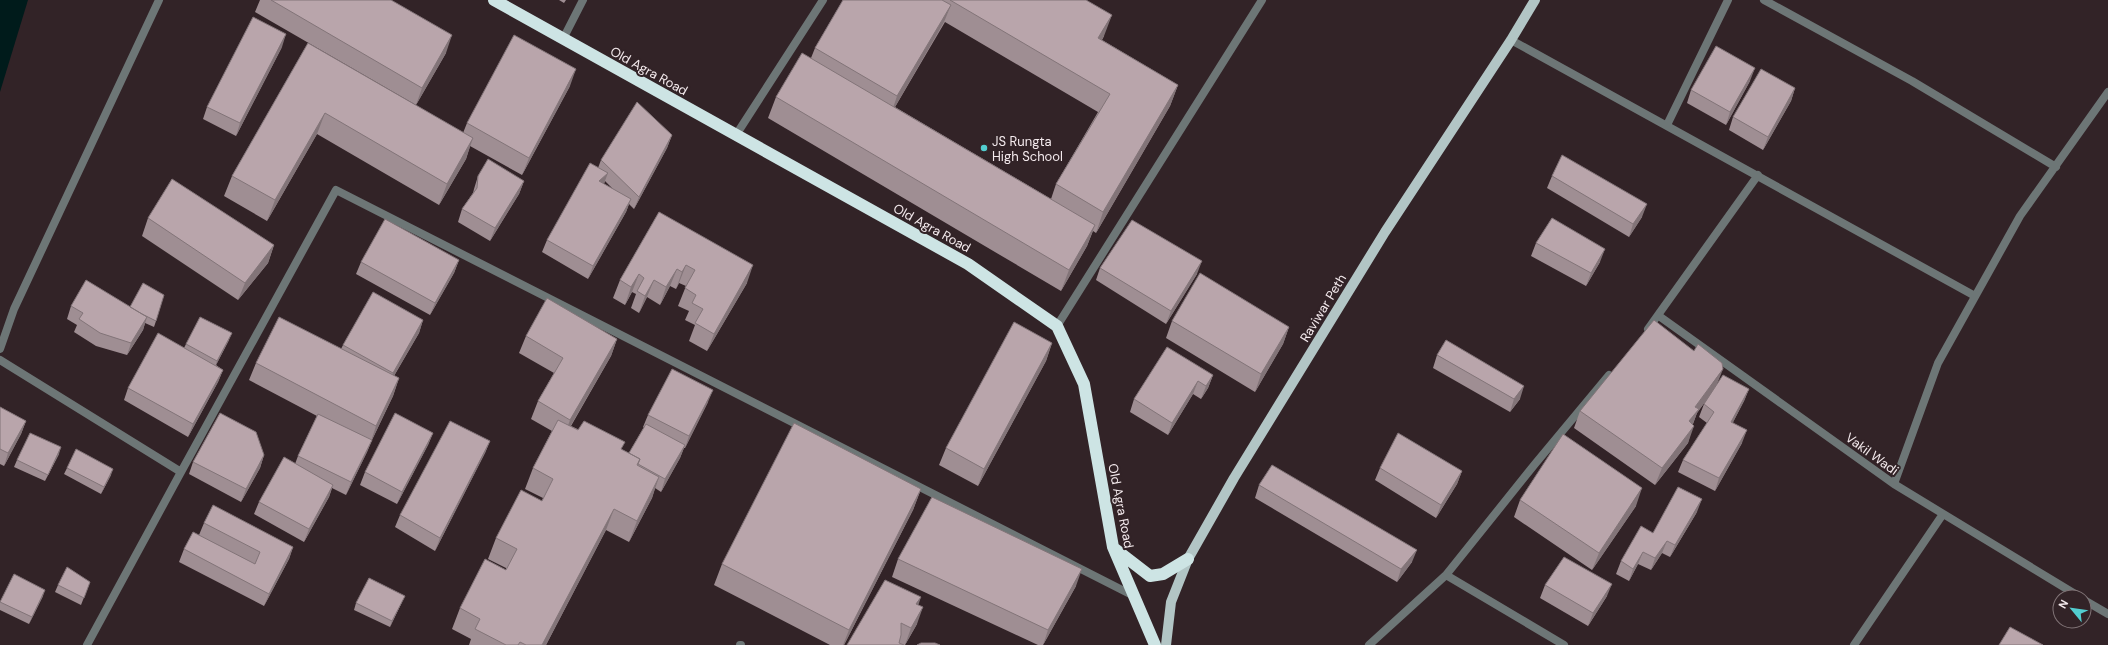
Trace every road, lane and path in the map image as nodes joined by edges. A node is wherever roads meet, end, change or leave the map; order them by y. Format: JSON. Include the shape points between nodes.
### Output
{"nodes":[{"id":1,"x":159,"y":0,"type":"edge"},
{"id":2,"x":494,"y":0,"type":"edge"},
{"id":3,"x":583,"y":0,"type":"edge"},
{"id":4,"x":823,"y":0,"type":"edge"},
{"id":5,"x":1262,"y":0,"type":"edge"},
{"id":6,"x":1535,"y":0,"type":"edge"},
{"id":7,"x":1728,"y":0,"type":"edge"},
{"id":8,"x":1764,"y":0,"type":"edge"},
{"id":9,"x":563,"y":39,"type":"junction"},
{"id":10,"x":1511,"y":40,"type":"junction"},
{"id":11,"x":2108,"y":92,"type":"edge"},
{"id":12,"x":1666,"y":125,"type":"junction"},
{"id":13,"x":736,"y":136,"type":"junction"},
{"id":14,"x":2056,"y":167,"type":"junction"},
{"id":15,"x":1758,"y":175,"type":"junction"},
{"id":16,"x":1975,"y":296,"type":"junction"},
{"id":17,"x":1659,"y":316,"type":"junction"},
{"id":18,"x":1058,"y":326,"type":"junction"},
{"id":19,"x":1644,"y":333,"type":"edge"},
{"id":20,"x":0,"y":349,"type":"edge"},
{"id":21,"x":0,"y":360,"type":"edge"},
{"id":22,"x":1615,"y":369,"type":"edge"},
{"id":23,"x":180,"y":472,"type":"junction"},
{"id":24,"x":1894,"y":484,"type":"junction"},
{"id":25,"x":1943,"y":514,"type":"junction"},
{"id":26,"x":1112,"y":547,"type":"junction"},
{"id":27,"x":1188,"y":559,"type":"junction"},
{"id":28,"x":1446,"y":575,"type":"junction"},
{"id":29,"x":2067,"y":589,"type":"edge"},
{"id":30,"x":1134,"y":596,"type":"junction"},
{"id":31,"x":2092,"y":605,"type":"edge"},
{"id":32,"x":2108,"y":614,"type":"edge"},
{"id":33,"x":87,"y":645,"type":"edge"},
{"id":34,"x":1155,"y":645,"type":"edge"},
{"id":35,"x":1166,"y":645,"type":"edge"},
{"id":36,"x":1369,"y":645,"type":"edge"},
{"id":37,"x":1564,"y":645,"type":"edge"},
{"id":38,"x":1854,"y":645,"type":"edge"}],
"edges":[{"from":1,"to":20,"type":"street","via":[[14,309]]},
{"from":2,"to":9,"type":"highway","name":"Old Agra Road"},
{"from":3,"to":9,"type":"street"},
{"from":4,"to":13,"type":"street"},
{"from":5,"to":18,"type":"street"},
{"from":6,"to":10,"type":"main road","name":"Raviwar Peth"},
{"from":7,"to":12,"type":"street"},
{"from":8,"to":14,"type":"street","via":[[1912,81]]},
{"from":9,"to":13,"type":"highway","name":"Old Agra Road"},
{"from":10,"to":12,"type":"street"},
{"from":10,"to":27,"type":"main road","name":"Raviwar Peth","via":[[1385,232],[1234,478]]},
{"from":11,"to":14,"type":"street"},
{"from":12,"to":15,"type":"street"},
{"from":13,"to":18,"type":"highway","name":"Old Agra Road","via":[[968,264]]},
{"from":14,"to":16,"type":"street","via":[[2020,216]]},
{"from":15,"to":16,"type":"street"},
{"from":15,"to":17,"type":"street"},
{"from":16,"to":24,"type":"street","via":[[1938,363]]},
{"from":17,"to":19,"type":"street"},
{"from":17,"to":24,"type":"street","name":"Vakil Wadi"},
{"from":18,"to":26,"type":"highway","name":"Old Agra Road","via":[[1084,384]]},
{"from":21,"to":23,"type":"street"},
{"from":22,"to":28,"type":"street"},
{"from":23,"to":30,"type":"street","via":[[336,190]]},
{"from":23,"to":33,"type":"street"},
{"from":24,"to":25,"type":"street","name":"Vakil Wadi"},
{"from":25,"to":29,"type":"street","name":"Vakil Wadi"},
{"from":25,"to":38,"type":"street"},
{"from":26,"to":27,"type":"highway","via":[[1150,576],[1163,574]]},
{"from":26,"to":30,"type":"highway","name":"Old Agra Road"},
{"from":27,"to":35,"type":"main road","name":"Raviwar Peth","via":[[1171,602]]},
{"from":28,"to":36,"type":"street"},
{"from":28,"to":37,"type":"street"},
{"from":30,"to":34,"type":"highway","name":"Old Agra Road"},
{"from":31,"to":32,"type":"street"}]}
